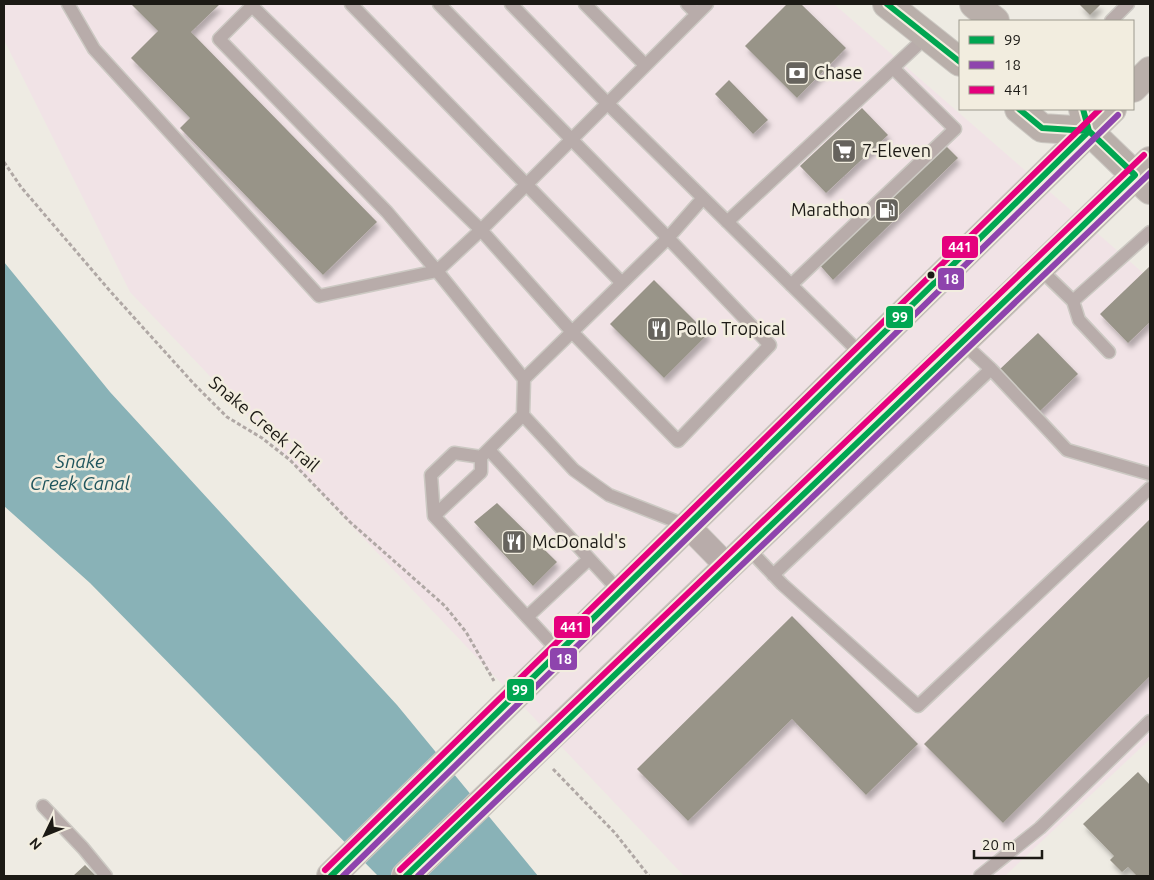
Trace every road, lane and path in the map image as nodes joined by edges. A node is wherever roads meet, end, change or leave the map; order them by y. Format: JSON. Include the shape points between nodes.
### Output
{"nodes":[{"id":1,"x":68,"y":4,"type":"edge"},
{"id":2,"x":351,"y":4,"type":"edge"},
{"id":3,"x":440,"y":4,"type":"edge"},
{"id":4,"x":511,"y":4,"type":"edge"},
{"id":5,"x":585,"y":4,"type":"edge"},
{"id":6,"x":688,"y":4,"type":"edge"},
{"id":7,"x":707,"y":4,"type":"edge"},
{"id":8,"x":887,"y":4,"type":"edge"},
{"id":9,"x":974,"y":4,"type":"edge"},
{"id":10,"x":1128,"y":4,"type":"edge"},
{"id":11,"x":253,"y":5,"type":"edge"},
{"id":12,"x":697,"y":14,"type":"junction"},
{"id":13,"x":994,"y":20,"type":"edge"},
{"id":14,"x":1112,"y":20,"type":"edge"},
{"id":15,"x":927,"y":36,"type":"junction"},
{"id":16,"x":959,"y":61,"type":"edge"},
{"id":17,"x":645,"y":65,"type":"junction"},
{"id":18,"x":893,"y":68,"type":"junction"},
{"id":19,"x":1150,"y":71,"type":"edge"},
{"id":20,"x":1134,"y":87,"type":"edge"},
{"id":21,"x":607,"y":103,"type":"junction"},
{"id":22,"x":1020,"y":110,"type":"edge"},
{"id":23,"x":1110,"y":110,"type":"edge"},
{"id":24,"x":1086,"y":120,"type":"edge"},
{"id":25,"x":572,"y":138,"type":"junction"},
{"id":26,"x":4,"y":162,"type":"edge"},
{"id":27,"x":1145,"y":175,"type":"edge"},
{"id":28,"x":527,"y":184,"type":"junction"},
{"id":29,"x":703,"y":198,"type":"junction"},
{"id":30,"x":727,"y":222,"type":"junction"},
{"id":31,"x":481,"y":230,"type":"junction"},
{"id":32,"x":1150,"y":232,"type":"edge"},
{"id":33,"x":668,"y":238,"type":"junction"},
{"id":34,"x":1040,"y":269,"type":"junction"},
{"id":35,"x":436,"y":271,"type":"junction"},
{"id":36,"x":622,"y":283,"type":"junction"},
{"id":37,"x":791,"y":285,"type":"junction"},
{"id":38,"x":1073,"y":301,"type":"junction"},
{"id":39,"x":572,"y":332,"type":"junction"},
{"id":40,"x":963,"y":343,"type":"junction"},
{"id":41,"x":1109,"y":352,"type":"dead end"},
{"id":42,"x":862,"y":355,"type":"junction"},
{"id":43,"x":991,"y":369,"type":"junction"},
{"id":44,"x":524,"y":379,"type":"junction"},
{"id":45,"x":523,"y":415,"type":"junction"},
{"id":46,"x":485,"y":454,"type":"junction"},
{"id":47,"x":1150,"y":474,"type":"edge"},
{"id":48,"x":1150,"y":488,"type":"edge"},
{"id":49,"x":434,"y":516,"type":"junction"},
{"id":50,"x":688,"y":526,"type":"junction"},
{"id":51,"x":748,"y":547,"type":"junction"},
{"id":52,"x":589,"y":559,"type":"junction"},
{"id":53,"x":727,"y":566,"type":"junction"},
{"id":54,"x":773,"y":575,"type":"junction"},
{"id":55,"x":620,"y":592,"type":"junction"},
{"id":56,"x":527,"y":617,"type":"junction"},
{"id":57,"x":560,"y":653,"type":"junction"},
{"id":58,"x":510,"y":701,"type":"junction"},
{"id":59,"x":1150,"y":721,"type":"edge"},
{"id":60,"x":534,"y":751,"type":"junction"},
{"id":61,"x":43,"y":806,"type":"dead end"},
{"id":62,"x":106,"y":876,"type":"edge"},
{"id":63,"x":331,"y":876,"type":"edge"},
{"id":64,"x":406,"y":876,"type":"edge"},
{"id":65,"x":649,"y":876,"type":"edge"},
{"id":66,"x":980,"y":876,"type":"edge"}],
"edges":[{"from":1,"to":35,"type":"lane","via":[[94,48],[319,296]]},
{"from":2,"to":28,"type":"lane"},
{"from":3,"to":25,"type":"lane"},
{"from":4,"to":21,"type":"lane"},
{"from":5,"to":17,"type":"lane"},
{"from":6,"to":12,"type":"lane"},
{"from":7,"to":12,"type":"lane"},
{"from":8,"to":15,"type":"main road"},
{"from":9,"to":13,"type":"main road"},
{"from":10,"to":14,"type":"lane"},
{"from":11,"to":31,"type":"lane"},
{"from":11,"to":35,"type":"lane","via":[[219,39],[387,212]]},
{"from":12,"to":17,"type":"lane"},
{"from":15,"to":16,"type":"main road"},
{"from":15,"to":18,"type":"lane"},
{"from":17,"to":21,"type":"lane"},
{"from":18,"to":30,"type":"lane"},
{"from":18,"to":37,"type":"lane","via":[[955,129]]},
{"from":19,"to":20,"type":"main road"},
{"from":21,"to":25,"type":"lane"},
{"from":21,"to":29,"type":"lane"},
{"from":22,"to":24,"type":"main road","via":[[1042,128]]},
{"from":23,"to":24,"type":"main road"},
{"from":24,"to":27,"type":"main road"},
{"from":24,"to":42,"type":"main road"},
{"from":25,"to":28,"type":"lane"},
{"from":25,"to":33,"type":"lane"},
{"from":26,"to":58,"type":"path","name":"Snake Creek Trail","via":[[116,298],[227,417],[290,460],[350,522],[450,612],[466,632],[495,684]]},
{"from":27,"to":34,"type":"main road"},
{"from":28,"to":31,"type":"lane"},
{"from":28,"to":36,"type":"lane"},
{"from":29,"to":30,"type":"lane"},
{"from":29,"to":33,"type":"lane"},
{"from":30,"to":37,"type":"lane"},
{"from":31,"to":35,"type":"lane"},
{"from":31,"to":39,"type":"lane"},
{"from":32,"to":38,"type":"lane"},
{"from":33,"to":36,"type":"lane"},
{"from":33,"to":39,"type":"lane","via":[[770,345],[678,441]]},
{"from":34,"to":38,"type":"lane"},
{"from":34,"to":40,"type":"main road"},
{"from":35,"to":44,"type":"lane"},
{"from":36,"to":39,"type":"lane"},
{"from":37,"to":42,"type":"lane"},
{"from":38,"to":41,"type":"lane","via":[[1079,320]]},
{"from":39,"to":44,"type":"lane"},
{"from":40,"to":43,"type":"lane"},
{"from":40,"to":51,"type":"main road"},
{"from":42,"to":50,"type":"main road"},
{"from":43,"to":47,"type":"lane","via":[[1067,450]]},
{"from":43,"to":54,"type":"lane"},
{"from":44,"to":45,"type":"lane"},
{"from":45,"to":46,"type":"lane"},
{"from":45,"to":50,"type":"lane","via":[[574,470],[609,495]]},
{"from":46,"to":49,"type":"lane","via":[[481,472]]},
{"from":46,"to":49,"type":"lane","via":[[454,453],[431,475]]},
{"from":46,"to":52,"type":"lane"},
{"from":48,"to":54,"type":"lane","via":[[918,706]]},
{"from":49,"to":56,"type":"lane"},
{"from":50,"to":53,"type":"street"},
{"from":50,"to":55,"type":"main road"},
{"from":51,"to":53,"type":"main road"},
{"from":51,"to":54,"type":"lane"},
{"from":52,"to":55,"type":"lane"},
{"from":52,"to":56,"type":"lane"},
{"from":53,"to":60,"type":"main road"},
{"from":55,"to":57,"type":"main road"},
{"from":56,"to":57,"type":"lane"},
{"from":57,"to":58,"type":"main road"},
{"from":58,"to":63,"type":"main road"},
{"from":59,"to":66,"type":"lane","via":[[1040,828]]},
{"from":60,"to":64,"type":"main road"},
{"from":60,"to":65,"type":"path","via":[[615,833]]},
{"from":61,"to":62,"type":"lane"}]}
